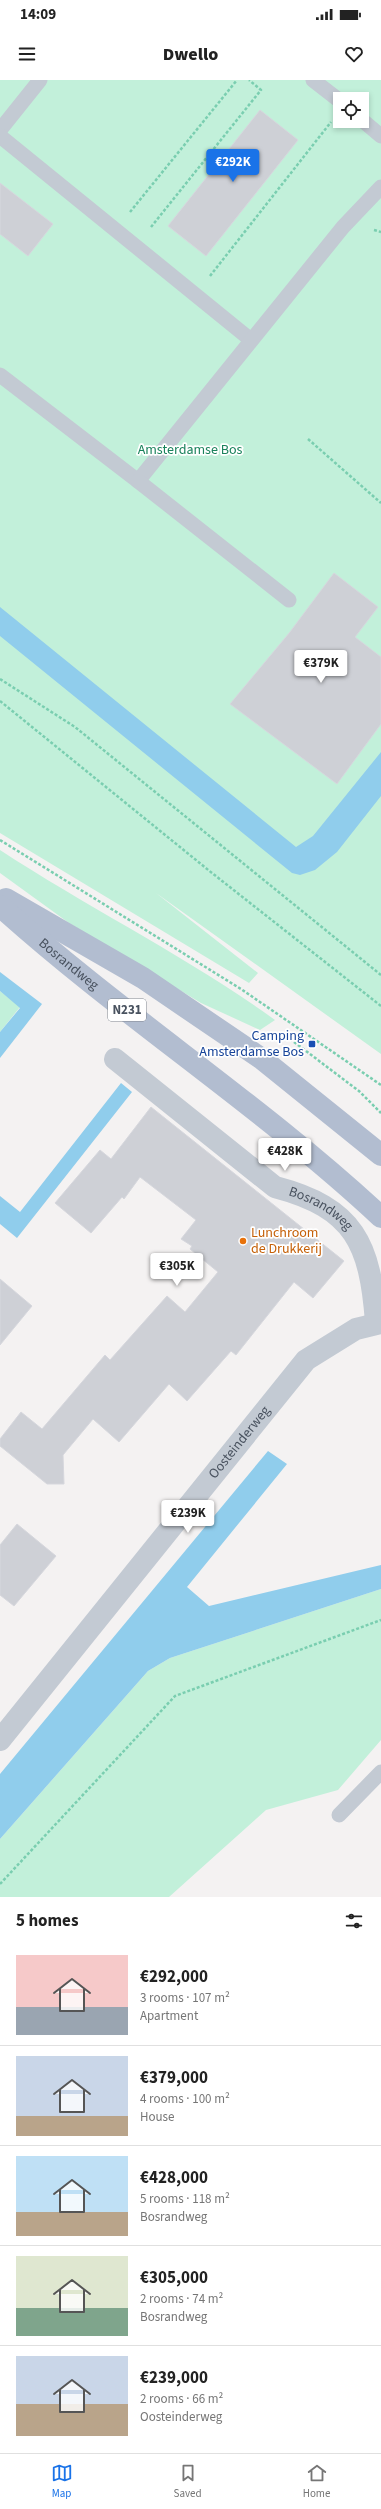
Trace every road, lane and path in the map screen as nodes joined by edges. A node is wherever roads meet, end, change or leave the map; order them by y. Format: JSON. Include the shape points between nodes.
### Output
{"nodes":[{"id":1,"x":40,"y":80,"type":"edge"},
{"id":2,"x":237,"y":80,"type":"edge"},
{"id":3,"x":249,"y":80,"type":"edge"},
{"id":4,"x":313,"y":80,"type":"edge"},
{"id":5,"x":333,"y":96,"type":"edge"},
{"id":6,"x":333,"y":120,"type":"edge"},
{"id":7,"x":369,"y":126,"type":"edge"},
{"id":8,"x":0,"y":130,"type":"edge"},
{"id":9,"x":0,"y":136,"type":"edge"},
{"id":10,"x":381,"y":136,"type":"edge"},
{"id":11,"x":381,"y":187,"type":"edge"},
{"id":12,"x":116,"y":230,"type":"junction"},
{"id":13,"x":135,"y":246,"type":"junction"},
{"id":14,"x":195,"y":295,"type":"junction"},
{"id":15,"x":252,"y":340,"type":"junction"},
{"id":16,"x":0,"y":375,"type":"edge"},
{"id":17,"x":308,"y":439,"type":"dead end"},
{"id":18,"x":138,"y":481,"type":"junction"},
{"id":19,"x":381,"y":503,"type":"edge"},
{"id":20,"x":289,"y":600,"type":"dead end"},
{"id":21,"x":0,"y":679,"type":"edge"},
{"id":22,"x":0,"y":701,"type":"edge"},
{"id":23,"x":0,"y":840,"type":"edge"},
{"id":24,"x":0,"y":896,"type":"edge"},
{"id":25,"x":0,"y":906,"type":"edge"},
{"id":26,"x":381,"y":975,"type":"edge"},
{"id":27,"x":381,"y":1006,"type":"edge"},
{"id":28,"x":282,"y":1033,"type":"dead end"},
{"id":29,"x":115,"y":1059,"type":"dead end"},
{"id":30,"x":381,"y":1086,"type":"edge"},
{"id":31,"x":381,"y":1113,"type":"edge"},
{"id":32,"x":381,"y":1155,"type":"edge"},
{"id":33,"x":381,"y":1217,"type":"edge"},
{"id":34,"x":378,"y":1322,"type":"edge"},
{"id":35,"x":381,"y":1620,"type":"edge"},
{"id":36,"x":0,"y":1740,"type":"edge"},
{"id":37,"x":381,"y":1772,"type":"edge"},
{"id":38,"x":339,"y":1815,"type":"dead end"},
{"id":39,"x":0,"y":1884,"type":"edge"}],
"edges":[{"from":1,"to":8,"type":"lane"},
{"from":2,"to":12,"type":"path"},
{"from":3,"to":13,"type":"path","via":[[261,90]]},
{"from":4,"to":5,"type":"lane"},
{"from":6,"to":14,"type":"path"},
{"from":7,"to":10,"type":"lane"},
{"from":9,"to":12,"type":"lane"},
{"from":11,"to":15,"type":"lane","via":[[343,227]]},
{"from":12,"to":13,"type":"lane"},
{"from":13,"to":14,"type":"lane"},
{"from":14,"to":15,"type":"lane"},
{"from":15,"to":18,"type":"lane"},
{"from":16,"to":18,"type":"lane"},
{"from":17,"to":19,"type":"path"},
{"from":18,"to":20,"type":"lane"},
{"from":21,"to":26,"type":"path","via":[[74,727]]},
{"from":22,"to":27,"type":"path"},
{"from":23,"to":30,"type":"path","via":[[241,989]]},
{"from":24,"to":32,"type":"main road","name":"Bosrandweg","number":"N231","via":[[143,978],[256,1054]]},
{"from":25,"to":33,"type":"main road","name":"Bosrandweg","number":"N231","via":[[56,956],[292,1139]]},
{"from":28,"to":31,"type":"path","via":[[359,1091]]},
{"from":29,"to":34,"type":"street","name":"Bosrandweg","via":[[275,1187],[298,1193],[336,1213],[354,1233],[366,1256]]},
{"from":34,"to":36,"type":"street","name":"Oosteinderweg","via":[[356,1330],[306,1360]]},
{"from":35,"to":39,"type":"path","via":[[175,1696]]},
{"from":37,"to":38,"type":"lane"}]}
